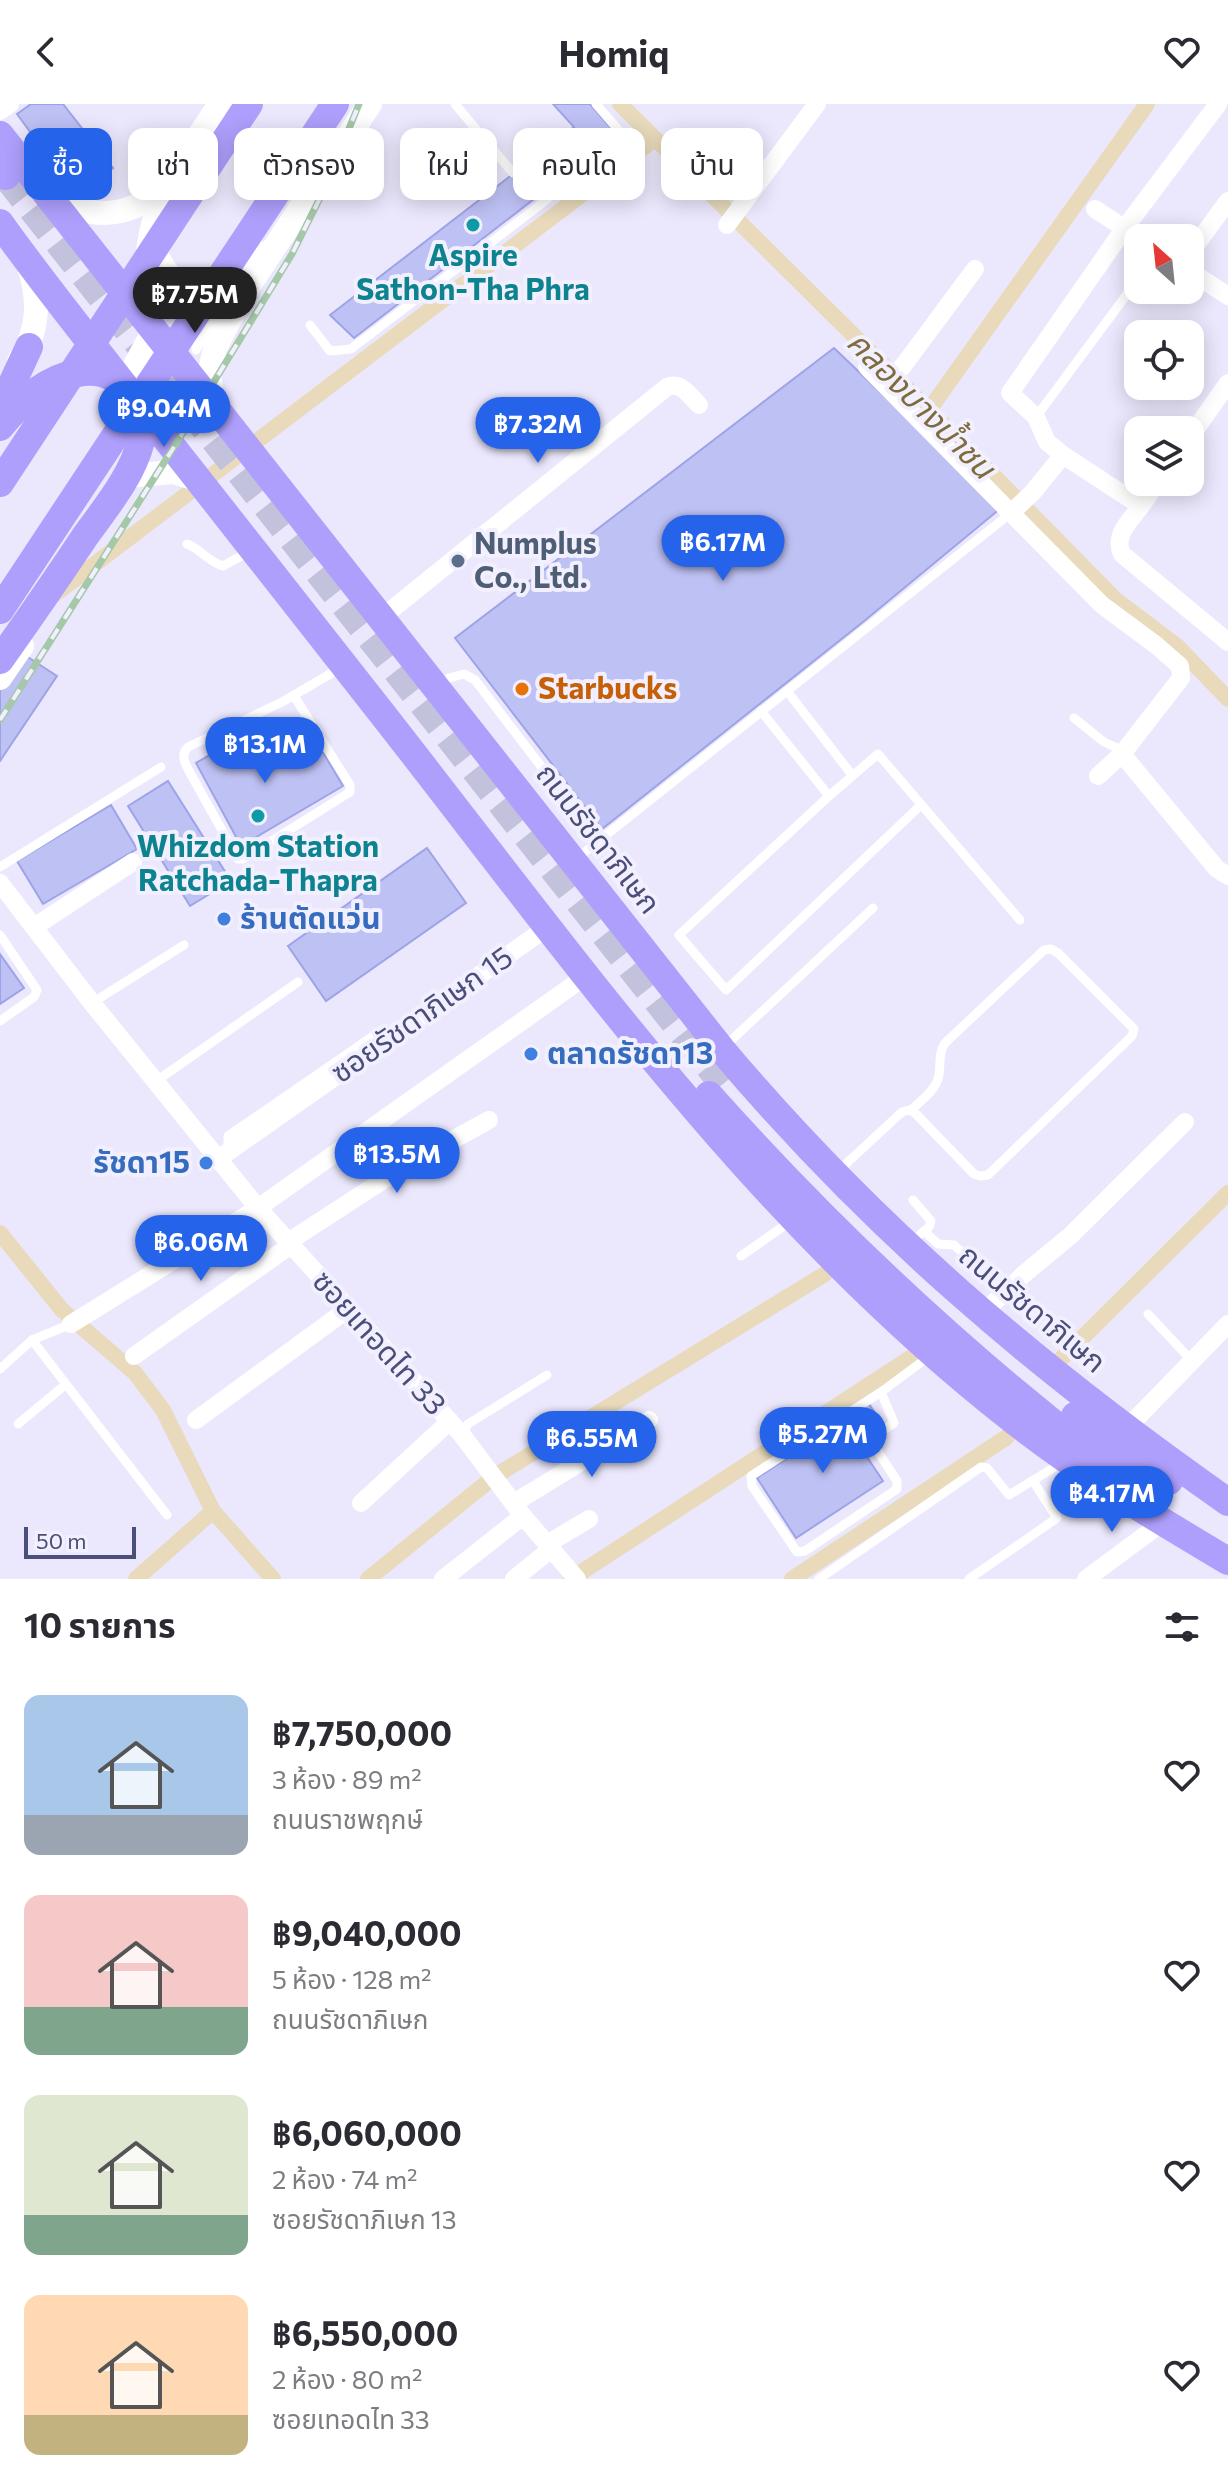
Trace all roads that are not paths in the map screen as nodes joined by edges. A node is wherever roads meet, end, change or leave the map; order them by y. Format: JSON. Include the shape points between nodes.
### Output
{"nodes":[{"id":1,"x":10,"y":104,"type":"edge"},
{"id":2,"x":220,"y":104,"type":"edge"},
{"id":3,"x":238,"y":104,"type":"edge"},
{"id":4,"x":249,"y":104,"type":"edge"},
{"id":5,"x":370,"y":104,"type":"edge"},
{"id":6,"x":455,"y":104,"type":"edge"},
{"id":7,"x":596,"y":104,"type":"edge"},
{"id":8,"x":817,"y":104,"type":"edge"},
{"id":9,"x":1218,"y":104,"type":"edge"},
{"id":10,"x":326,"y":106,"type":"edge"},
{"id":11,"x":0,"y":111,"type":"edge"},
{"id":12,"x":207,"y":128,"type":"edge"},
{"id":13,"x":218,"y":131,"type":"edge"},
{"id":14,"x":0,"y":135,"type":"edge"},
{"id":15,"x":513,"y":173,"type":"dead end"},
{"id":16,"x":13,"y":174,"type":"edge"},
{"id":17,"x":147,"y":200,"type":"edge"},
{"id":18,"x":169,"y":200,"type":"edge"},
{"id":19,"x":1228,"y":201,"type":"edge"},
{"id":20,"x":1095,"y":209,"type":"dead end"},
{"id":21,"x":0,"y":223,"type":"edge"},
{"id":22,"x":1138,"y":224,"type":"edge"},
{"id":23,"x":727,"y":225,"type":"dead end"},
{"id":24,"x":1124,"y":229,"type":"edge"},
{"id":25,"x":267,"y":232,"type":"dead end"},
{"id":26,"x":152,"y":234,"type":"junction"},
{"id":27,"x":1204,"y":234,"type":"edge"},
{"id":28,"x":1124,"y":243,"type":"edge"},
{"id":29,"x":27,"y":260,"type":"junction"},
{"id":30,"x":975,"y":269,"type":"dead end"},
{"id":31,"x":254,"y":278,"type":"junction"},
{"id":32,"x":1204,"y":280,"type":"edge"},
{"id":33,"x":228,"y":293,"type":"junction"},
{"id":34,"x":202,"y":295,"type":"junction"},
{"id":35,"x":1228,"y":296,"type":"edge"},
{"id":36,"x":1124,"y":298,"type":"edge"},
{"id":37,"x":195,"y":323,"type":"junction"},
{"id":38,"x":310,"y":325,"type":"dead end"},
{"id":39,"x":154,"y":330,"type":"junction"},
{"id":40,"x":29,"y":347,"type":"junction"},
{"id":41,"x":192,"y":362,"type":"junction"},
{"id":42,"x":867,"y":367,"type":"dead end"},
{"id":43,"x":889,"y":381,"type":"junction"},
{"id":44,"x":1228,"y":383,"type":"edge"},
{"id":45,"x":124,"y":386,"type":"junction"},
{"id":46,"x":0,"y":389,"type":"edge"},
{"id":47,"x":699,"y":405,"type":"dead end"},
{"id":48,"x":215,"y":408,"type":"junction"},
{"id":49,"x":0,"y":410,"type":"edge"},
{"id":50,"x":1036,"y":417,"type":"junction"},
{"id":51,"x":1204,"y":417,"type":"edge"},
{"id":52,"x":0,"y":427,"type":"edge"},
{"id":53,"x":1063,"y":455,"type":"junction"},
{"id":54,"x":127,"y":476,"type":"junction"},
{"id":55,"x":196,"y":479,"type":"junction"},
{"id":56,"x":0,"y":483,"type":"edge"},
{"id":57,"x":1148,"y":496,"type":"edge"},
{"id":58,"x":1141,"y":506,"type":"junction"},
{"id":59,"x":1014,"y":510,"type":"junction"},
{"id":60,"x":187,"y":544,"type":"dead end"},
{"id":61,"x":253,"y":549,"type":"junction"},
{"id":62,"x":0,"y":610,"type":"edge"},
{"id":63,"x":380,"y":619,"type":"junction"},
{"id":64,"x":1228,"y":642,"type":"edge"},
{"id":65,"x":0,"y":660,"type":"edge"},
{"id":66,"x":345,"y":665,"type":"junction"},
{"id":67,"x":0,"y":678,"type":"edge"},
{"id":68,"x":435,"y":688,"type":"junction"},
{"id":69,"x":787,"y":691,"type":"junction"},
{"id":70,"x":294,"y":696,"type":"junction"},
{"id":71,"x":761,"y":711,"type":"junction"},
{"id":72,"x":1074,"y":718,"type":"dead end"},
{"id":73,"x":1123,"y":752,"type":"junction"},
{"id":74,"x":161,"y":767,"type":"dead end"},
{"id":75,"x":852,"y":775,"type":"junction"},
{"id":76,"x":1098,"y":776,"type":"dead end"},
{"id":77,"x":829,"y":796,"type":"junction"},
{"id":78,"x":921,"y":805,"type":"junction"},
{"id":79,"x":599,"y":842,"type":"junction"},
{"id":80,"x":133,"y":862,"type":"dead end"},
{"id":81,"x":572,"y":862,"type":"junction"},
{"id":82,"x":0,"y":867,"type":"edge"},
{"id":83,"x":1228,"y":876,"type":"edge"},
{"id":84,"x":0,"y":883,"type":"edge"},
{"id":85,"x":873,"y":908,"type":"dead end"},
{"id":86,"x":1020,"y":920,"type":"dead end"},
{"id":87,"x":34,"y":927,"type":"junction"},
{"id":88,"x":548,"y":927,"type":"junction"},
{"id":89,"x":0,"y":935,"type":"edge"},
{"id":90,"x":184,"y":945,"type":"dead end"},
{"id":91,"x":586,"y":976,"type":"junction"},
{"id":92,"x":298,"y":982,"type":"dead end"},
{"id":93,"x":92,"y":1003,"type":"junction"},
{"id":94,"x":0,"y":1021,"type":"edge"},
{"id":95,"x":382,"y":1030,"type":"dead end"},
{"id":96,"x":722,"y":1050,"type":"junction"},
{"id":97,"x":155,"y":1082,"type":"junction"},
{"id":98,"x":911,"y":1110,"type":"junction"},
{"id":99,"x":489,"y":1120,"type":"dead end"},
{"id":100,"x":1185,"y":1122,"type":"dead end"},
{"id":101,"x":223,"y":1155,"type":"junction"},
{"id":102,"x":833,"y":1175,"type":"junction"},
{"id":103,"x":913,"y":1200,"type":"dead end"},
{"id":104,"x":258,"y":1208,"type":"junction"},
{"id":105,"x":793,"y":1220,"type":"junction"},
{"id":106,"x":915,"y":1239,"type":"junction"},
{"id":107,"x":290,"y":1244,"type":"junction"},
{"id":108,"x":741,"y":1256,"type":"dead end"},
{"id":109,"x":978,"y":1267,"type":"dead end"},
{"id":110,"x":348,"y":1309,"type":"junction"},
{"id":111,"x":982,"y":1314,"type":"junction"},
{"id":112,"x":1148,"y":1314,"type":"dead end"},
{"id":113,"x":71,"y":1324,"type":"joint"},
{"id":114,"x":1225,"y":1333,"type":"edge"},
{"id":115,"x":32,"y":1340,"type":"junction"},
{"id":116,"x":933,"y":1353,"type":"junction"},
{"id":117,"x":134,"y":1356,"type":"dead end"},
{"id":118,"x":1193,"y":1361,"type":"junction"},
{"id":119,"x":0,"y":1369,"type":"edge"},
{"id":120,"x":547,"y":1375,"type":"dead end"},
{"id":121,"x":65,"y":1385,"type":"junction"},
{"id":122,"x":881,"y":1392,"type":"junction"},
{"id":123,"x":196,"y":1420,"type":"dead end"},
{"id":124,"x":649,"y":1420,"type":"dead end"},
{"id":125,"x":18,"y":1424,"type":"dead end"},
{"id":126,"x":456,"y":1428,"type":"junction"},
{"id":127,"x":1126,"y":1429,"type":"junction"},
{"id":128,"x":1066,"y":1460,"type":"junction"},
{"id":129,"x":1033,"y":1481,"type":"junction"},
{"id":130,"x":1228,"y":1502,"type":"edge"},
{"id":131,"x":361,"y":1503,"type":"dead end"},
{"id":132,"x":518,"y":1510,"type":"junction"},
{"id":133,"x":167,"y":1515,"type":"dead end"},
{"id":134,"x":1228,"y":1517,"type":"edge"},
{"id":135,"x":589,"y":1519,"type":"dead end"},
{"id":136,"x":1163,"y":1522,"type":"junction"},
{"id":137,"x":549,"y":1546,"type":"junction"},
{"id":138,"x":1228,"y":1553,"type":"edge"},
{"id":139,"x":1228,"y":1561,"type":"edge"},
{"id":140,"x":443,"y":1579,"type":"edge"},
{"id":141,"x":514,"y":1579,"type":"edge"},
{"id":142,"x":577,"y":1579,"type":"edge"},
{"id":143,"x":819,"y":1579,"type":"edge"},
{"id":144,"x":969,"y":1579,"type":"edge"},
{"id":145,"x":1086,"y":1579,"type":"edge"}],
"edges":[{"from":1,"to":11,"type":"street"},
{"from":2,"to":12,"type":"main road"},
{"from":3,"to":13,"type":"lane"},
{"from":4,"to":56,"type":"main road"},
{"from":5,"to":31,"type":"main road"},
{"from":6,"to":15,"type":"lane"},
{"from":7,"to":38,"type":"lane","via":[[621,133],[619,140],[351,349],[330,351]]},
{"from":8,"to":23,"type":"street"},
{"from":9,"to":22,"type":"street"},
{"from":10,"to":34,"type":"lane"},
{"from":10,"to":62,"type":"main road"},
{"from":14,"to":16,"type":"main road","name":"ถนนรัชดาภิเษก"},
{"from":16,"to":17,"type":"main road","via":[[82,210],[108,215]]},
{"from":16,"to":39,"type":"main road","name":"ถนนรัชดาภิเษก"},
{"from":18,"to":26,"type":"main road"},
{"from":19,"to":27,"type":"street"},
{"from":20,"to":24,"type":"street"},
{"from":21,"to":29,"type":"main road"},
{"from":25,"to":33,"type":"lane"},
{"from":26,"to":34,"type":"main road","via":[[160,264]]},
{"from":26,"to":39,"type":"main road","via":[[146,294]]},
{"from":28,"to":50,"type":"street","via":[[1011,391],[1011,397]]},
{"from":29,"to":40,"type":"main road","via":[[37,308]]},
{"from":29,"to":45,"type":"main road"},
{"from":30,"to":43,"type":"street"},
{"from":31,"to":33,"type":"main road"},
{"from":31,"to":48,"type":"main road","via":[[215,348],[209,375]]},
{"from":32,"to":35,"type":"street"},
{"from":33,"to":34,"type":"main road"},
{"from":33,"to":37,"type":"main road"},
{"from":33,"to":41,"type":"lane"},
{"from":34,"to":37,"type":"lane"},
{"from":36,"to":50,"type":"lane"},
{"from":37,"to":39,"type":"main road"},
{"from":37,"to":41,"type":"lane"},
{"from":39,"to":41,"type":"main road","name":"ถนนรัชดาภิเษก"},
{"from":39,"to":45,"type":"main road"},
{"from":40,"to":46,"type":"main road"},
{"from":40,"to":49,"type":"main road"},
{"from":41,"to":48,"type":"main road","name":"ถนนรัชดาภิเษก"},
{"from":42,"to":43,"type":"street"},
{"from":43,"to":59,"type":"street"},
{"from":44,"to":51,"type":"street"},
{"from":45,"to":52,"type":"main road","via":[[93,371],[62,377],[36,392]]},
{"from":45,"to":54,"type":"main road","via":[[139,411],[142,438]]},
{"from":45,"to":55,"type":"main road"},
{"from":47,"to":63,"type":"street","via":[[680,386],[667,387]]},
{"from":48,"to":63,"type":"main road","name":"ถนนรัชดาภิเษก"},
{"from":50,"to":53,"type":"street","via":[[1047,442]]},
{"from":53,"to":58,"type":"street"},
{"from":53,"to":59,"type":"street"},
{"from":54,"to":55,"type":"main road","via":[[174,472]]},
{"from":54,"to":65,"type":"main road"},
{"from":54,"to":67,"type":"main road","via":[[99,532]]},
{"from":55,"to":61,"type":"main road"},
{"from":57,"to":58,"type":"street"},
{"from":58,"to":64,"type":"street","via":[[1119,537],[1122,554]]},
{"from":59,"to":69,"type":"lane"},
{"from":59,"to":73,"type":"street","via":[[1102,605],[1180,666],[1181,678]]},
{"from":60,"to":61,"type":"lane","via":[[223,566]]},
{"from":61,"to":66,"type":"main road"},
{"from":63,"to":68,"type":"main road","name":"ถนนรัชดาภิเษก"},
{"from":66,"to":70,"type":"lane"},
{"from":66,"to":88,"type":"main road"},
{"from":68,"to":79,"type":"lane","via":[[464,674],[475,680]]},
{"from":68,"to":81,"type":"main road","name":"ถนนรัชดาภิเษก"},
{"from":69,"to":71,"type":"lane"},
{"from":69,"to":75,"type":"lane"},
{"from":70,"to":70,"type":"lane","via":[[184,752],[189,771],[238,859],[350,792]]},
{"from":71,"to":77,"type":"lane"},
{"from":71,"to":79,"type":"lane"},
{"from":72,"to":73,"type":"lane"},
{"from":73,"to":76,"type":"street"},
{"from":73,"to":83,"type":"street"},
{"from":74,"to":82,"type":"lane"},
{"from":75,"to":77,"type":"lane"},
{"from":75,"to":78,"type":"lane","via":[[878,754]]},
{"from":77,"to":78,"type":"lane","via":[[679,935],[726,990]]},
{"from":78,"to":86,"type":"lane"},
{"from":79,"to":81,"type":"lane"},
{"from":80,"to":87,"type":"street"},
{"from":81,"to":96,"type":"main road","name":"ถนนรัชดาภิเษก"},
{"from":84,"to":87,"type":"street","name":"ซอยเทอดไท 33"},
{"from":85,"to":96,"type":"lane"},
{"from":87,"to":93,"type":"street","name":"ซอยเทอดไท 33"},
{"from":88,"to":91,"type":"main road"},
{"from":88,"to":101,"type":"street","name":"ซอยรัชดาภิเษก 15"},
{"from":89,"to":94,"type":"lane","via":[[37,988],[34,997]]},
{"from":90,"to":93,"type":"lane"},
{"from":91,"to":104,"type":"street"},
{"from":91,"to":105,"type":"main road","via":[[707,1126]]},
{"from":92,"to":97,"type":"lane"},
{"from":93,"to":97,"type":"street","name":"ซอยเทอดไท 33"},
{"from":95,"to":101,"type":"lane","via":[[228,1136]]},
{"from":96,"to":102,"type":"main road","name":"ถนนรัชดาภิเษก"},
{"from":97,"to":101,"type":"street","name":"ซอยเทอดไท 33"},
{"from":98,"to":98,"type":"lane","via":[[974,1174],[986,1176],[1134,1029],[1055,951],[1044,950],[945,1043],[938,1079]]},
{"from":98,"to":102,"type":"lane","via":[[902,1112]]},
{"from":99,"to":107,"type":"street","via":[[405,1166]]},
{"from":100,"to":111,"type":"street"},
{"from":101,"to":104,"type":"street","name":"ซอยเทอดไท 33"},
{"from":102,"to":106,"type":"main road","name":"ถนนรัชดาภิเษก"},
{"from":103,"to":106,"type":"lane","via":[[931,1221]]},
{"from":104,"to":107,"type":"street","name":"ซอยเทอดไท 33"},
{"from":104,"to":113,"type":"street"},
{"from":105,"to":108,"type":"lane"},
{"from":105,"to":116,"type":"main road"},
{"from":106,"to":109,"type":"lane","via":[[954,1245]]},
{"from":106,"to":111,"type":"main road","name":"ถนนรัชดาภิเษก"},
{"from":107,"to":110,"type":"street","name":"ซอยเทอดไท 33"},
{"from":107,"to":117,"type":"street"},
{"from":110,"to":123,"type":"street"},
{"from":110,"to":126,"type":"street","name":"ซอยเทอดไท 33"},
{"from":111,"to":127,"type":"main road","name":"ถนนรัชดาภิเษก"},
{"from":112,"to":118,"type":"lane"},
{"from":113,"to":115,"type":"lane"},
{"from":114,"to":118,"type":"street"},
{"from":115,"to":119,"type":"lane"},
{"from":115,"to":121,"type":"lane"},
{"from":116,"to":122,"type":"lane"},
{"from":116,"to":128,"type":"main road"},
{"from":118,"to":127,"type":"street"},
{"from":120,"to":126,"type":"lane"},
{"from":121,"to":125,"type":"lane"},
{"from":121,"to":133,"type":"lane"},
{"from":122,"to":122,"type":"lane","via":[[894,1423],[875,1436],[873,1444],[898,1482],[896,1491],[797,1552],[752,1486],[751,1476]]},
{"from":124,"to":132,"type":"street"},
{"from":126,"to":131,"type":"street"},
{"from":126,"to":132,"type":"street","name":"ซอยเทอดไท 33"},
{"from":127,"to":130,"type":"main road","name":"ถนนรัชดาภิเษก"},
{"from":128,"to":129,"type":"lane"},
{"from":128,"to":136,"type":"main road"},
{"from":129,"to":143,"type":"lane","via":[[1008,1495],[983,1467]]},
{"from":129,"to":144,"type":"lane","via":[[1057,1518]]},
{"from":132,"to":137,"type":"street","name":"ซอยเทอดไท 33"},
{"from":132,"to":140,"type":"street"},
{"from":134,"to":138,"type":"main road","via":[[1123,1453],[963,1325],[716,1090],[827,1222],[951,1339],[1072,1439]]},
{"from":135,"to":137,"type":"street"},
{"from":136,"to":139,"type":"main road"},
{"from":136,"to":145,"type":"street"},
{"from":137,"to":141,"type":"street"},
{"from":137,"to":142,"type":"street","name":"ซอยเทอดไท 33"}]}
